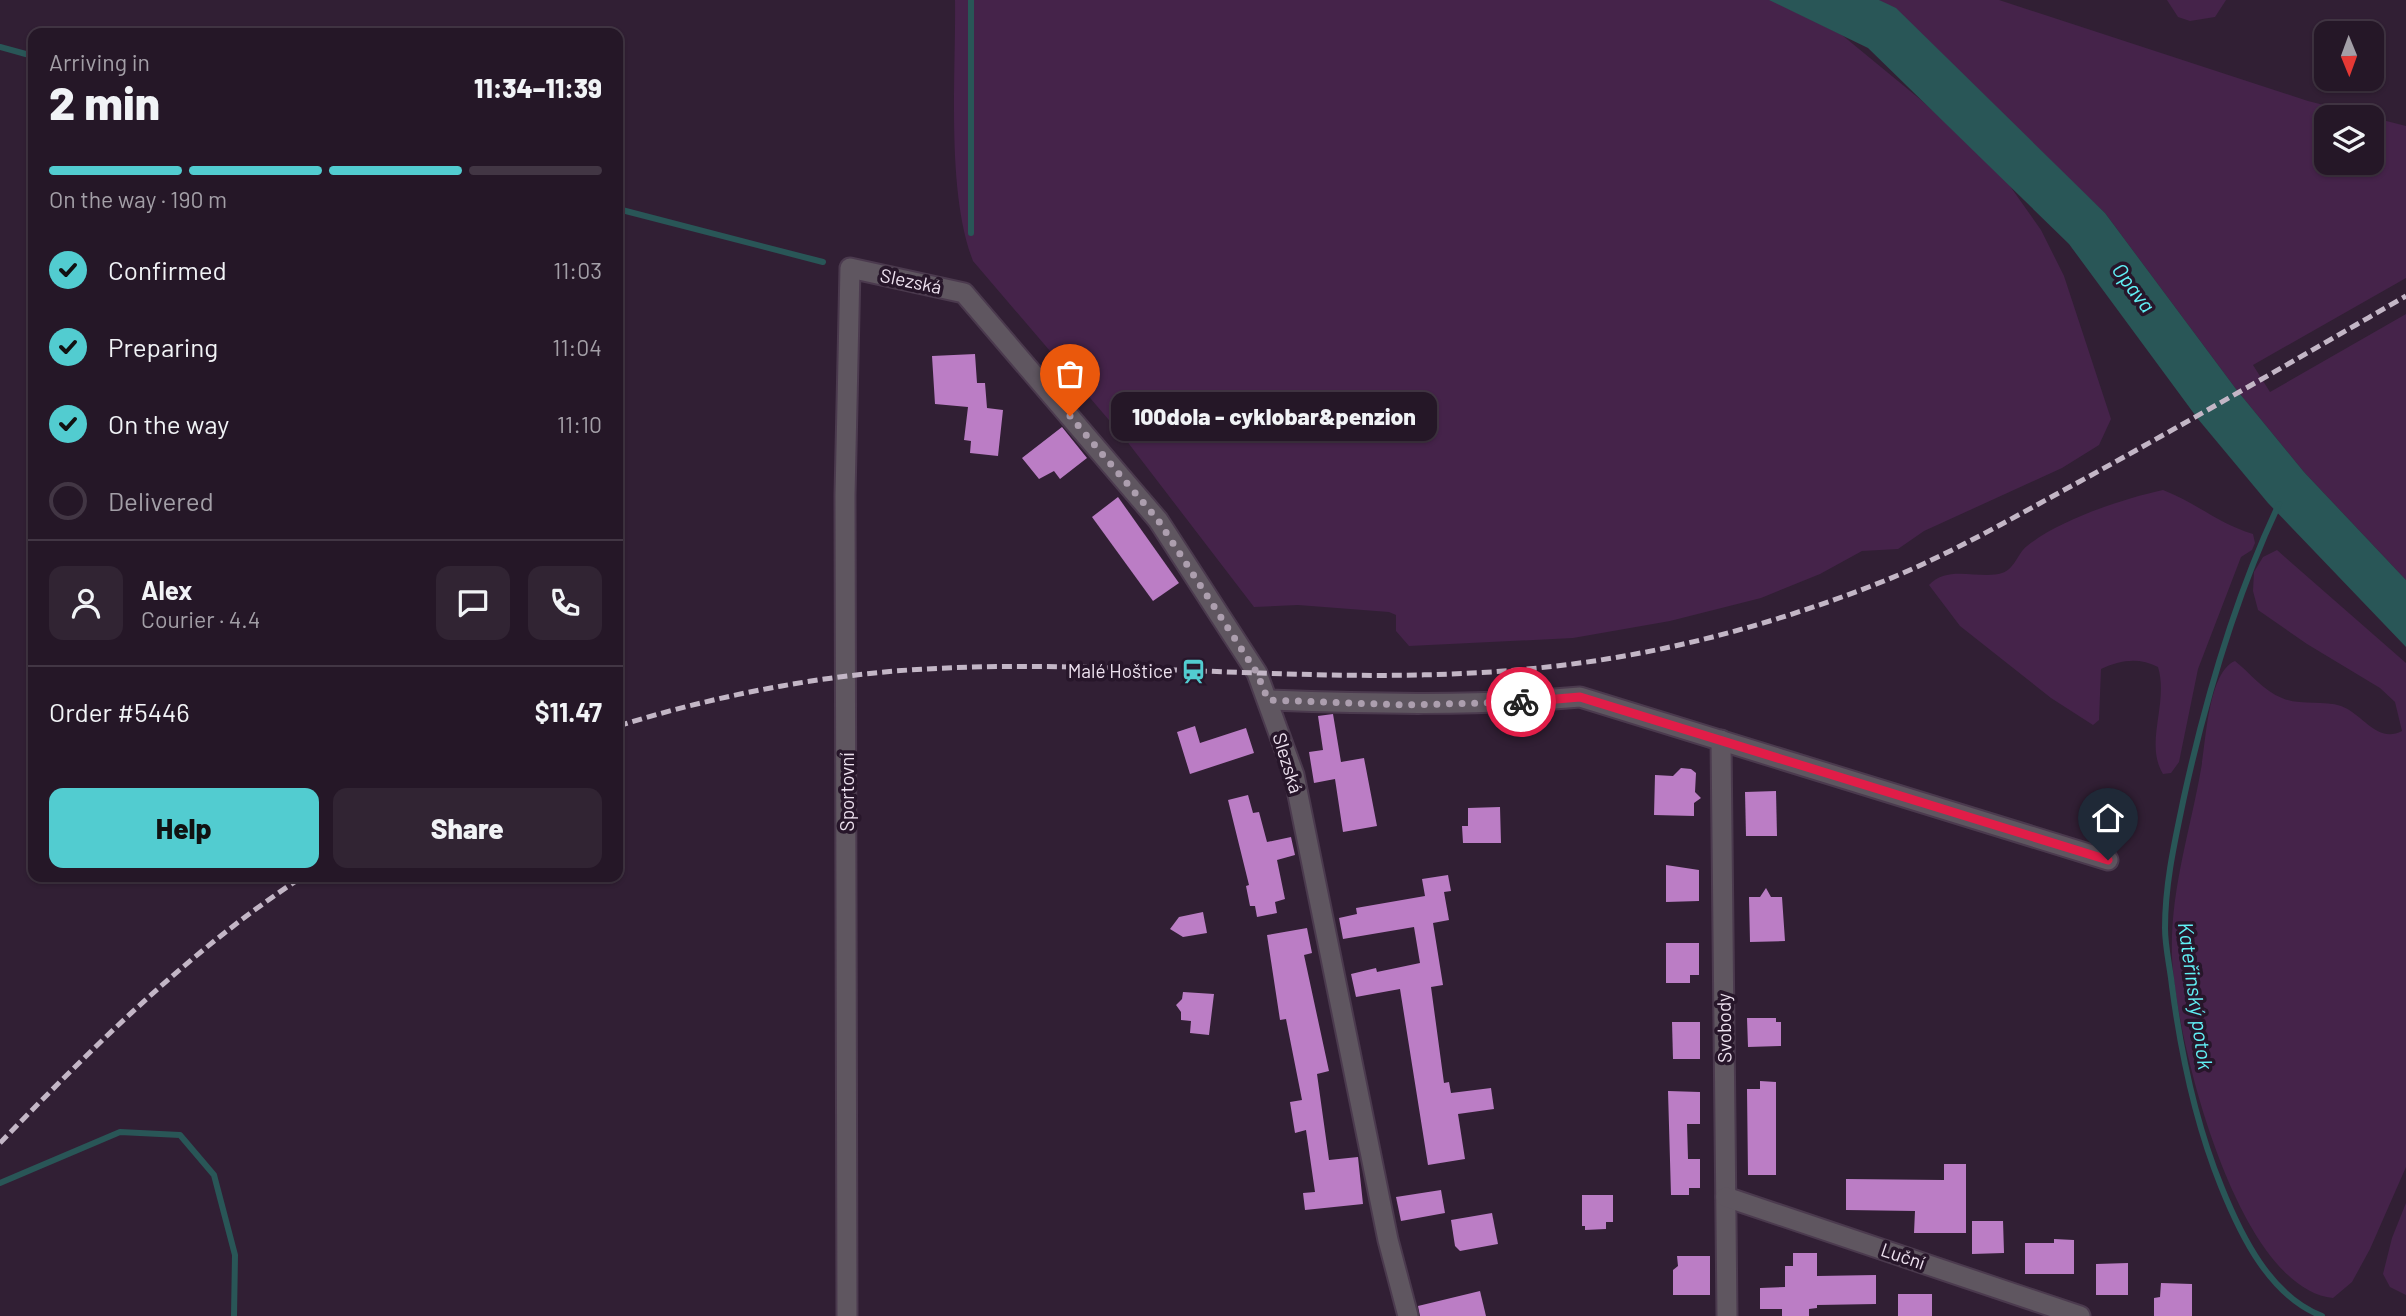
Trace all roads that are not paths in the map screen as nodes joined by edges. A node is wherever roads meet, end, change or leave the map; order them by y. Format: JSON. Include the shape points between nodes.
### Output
{"nodes":[{"id":1,"x":850,"y":268,"type":"joint"},
{"id":2,"x":1268,"y":700,"type":"junction"},
{"id":3,"x":1721,"y":740,"type":"junction"},
{"id":4,"x":2108,"y":860,"type":"dead end"},
{"id":5,"x":1726,"y":1197,"type":"junction"},
{"id":6,"x":847,"y":1316,"type":"edge"},
{"id":7,"x":1408,"y":1316,"type":"edge"},
{"id":8,"x":1727,"y":1316,"type":"edge"},
{"id":9,"x":2080,"y":1316,"type":"edge"}],
"edges":[{"from":1,"to":2,"type":"street","name":"Slezská","via":[[964,293],[1158,520],[1257,673]]},
{"from":1,"to":6,"type":"street","name":"Sportovní","via":[[845,495]]},
{"from":2,"to":3,"type":"street","via":[[1405,705],[1580,697]]},
{"from":2,"to":7,"type":"street","name":"Slezská","via":[[1294,775],[1388,1240]]},
{"from":3,"to":4,"type":"street"},
{"from":3,"to":5,"type":"street","name":"Svobody"},
{"from":5,"to":8,"type":"street","name":"Svobody"},
{"from":5,"to":9,"type":"street","name":"Luční"}]}
